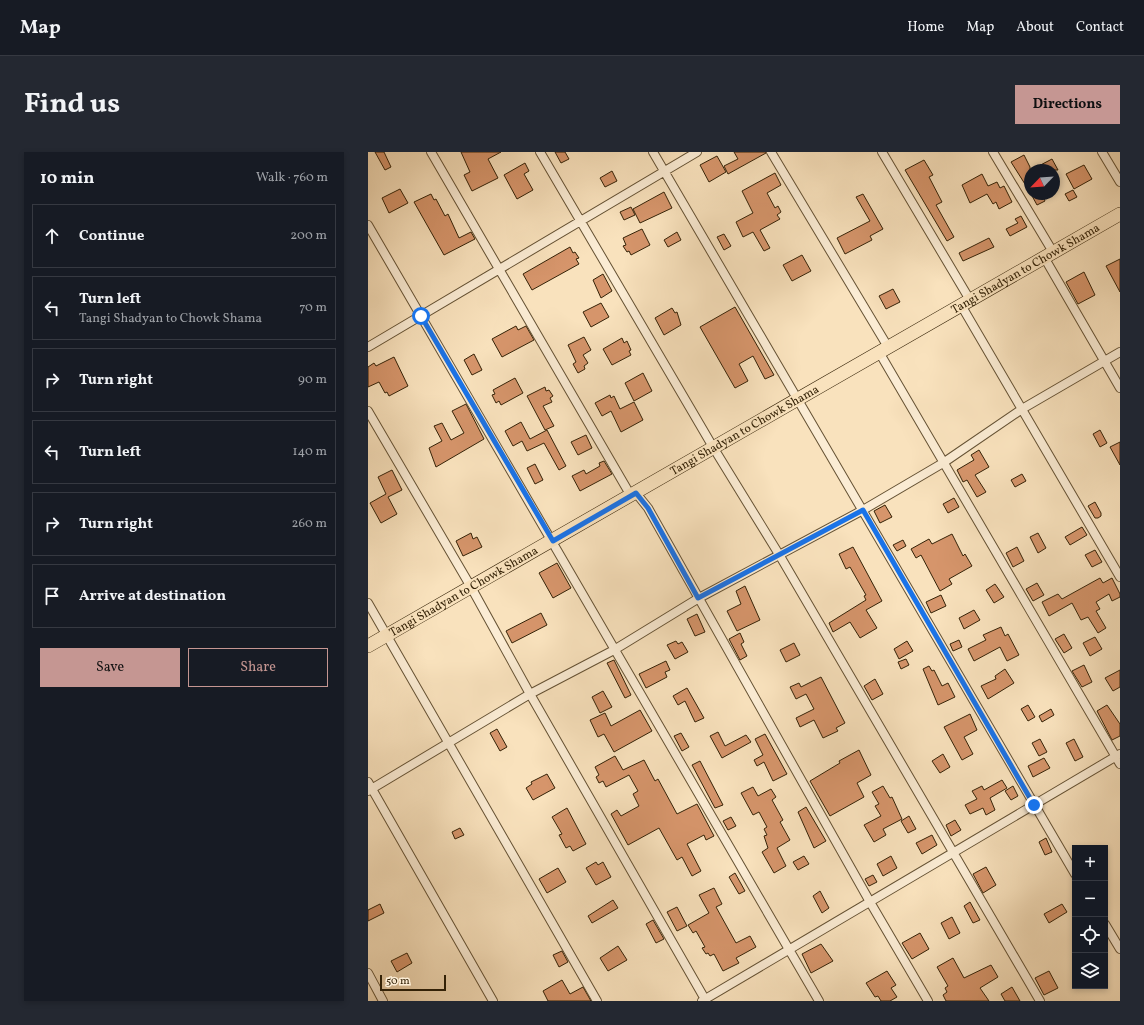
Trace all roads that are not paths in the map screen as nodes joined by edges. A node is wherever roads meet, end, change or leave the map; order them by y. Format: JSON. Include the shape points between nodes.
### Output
{"nodes":[{"id":1,"x":431,"y":152,"type":"edge"},
{"id":2,"x":540,"y":152,"type":"edge"},
{"id":3,"x":653,"y":152,"type":"edge"},
{"id":4,"x":697,"y":152,"type":"edge"},
{"id":5,"x":771,"y":152,"type":"edge"},
{"id":6,"x":882,"y":152,"type":"edge"},
{"id":7,"x":993,"y":152,"type":"edge"},
{"id":8,"x":1102,"y":152,"type":"edge"},
{"id":9,"x":665,"y":171,"type":"junction"},
{"id":10,"x":1120,"y":182,"type":"edge"},
{"id":11,"x":1120,"y":214,"type":"edge"},
{"id":12,"x":581,"y":221,"type":"junction"},
{"id":13,"x":368,"y":225,"type":"edge"},
{"id":14,"x":1049,"y":255,"type":"junction"},
{"id":15,"x":499,"y":269,"type":"junction"},
{"id":16,"x":966,"y":302,"type":"junction"},
{"id":17,"x":421,"y":316,"type":"junction"},
{"id":18,"x":368,"y":347,"type":"edge"},
{"id":19,"x":883,"y":349,"type":"junction"},
{"id":20,"x":1120,"y":352,"type":"edge"},
{"id":21,"x":1104,"y":361,"type":"junction"},
{"id":22,"x":1120,"y":388,"type":"edge"},
{"id":23,"x":798,"y":398,"type":"junction"},
{"id":24,"x":1022,"y":409,"type":"junction"},
{"id":25,"x":368,"y":411,"type":"edge"},
{"id":26,"x":713,"y":447,"type":"junction"},
{"id":27,"x":943,"y":463,"type":"junction"},
{"id":28,"x":633,"y":495,"type":"junction"},
{"id":29,"x":863,"y":510,"type":"junction"},
{"id":30,"x":553,"y":541,"type":"junction"},
{"id":31,"x":780,"y":556,"type":"junction"},
{"id":32,"x":1120,"y":577,"type":"edge"},
{"id":33,"x":472,"y":587,"type":"junction"},
{"id":34,"x":698,"y":598,"type":"junction"},
{"id":35,"x":368,"y":603,"type":"edge"},
{"id":36,"x":387,"y":636,"type":"junction"},
{"id":37,"x":368,"y":646,"type":"edge"},
{"id":38,"x":614,"y":650,"type":"junction"},
{"id":39,"x":530,"y":694,"type":"junction"},
{"id":40,"x":449,"y":743,"type":"junction"},
{"id":41,"x":1119,"y":758,"type":"edge"},
{"id":42,"x":369,"y":787,"type":"edge"},
{"id":43,"x":1034,"y":805,"type":"junction"},
{"id":44,"x":953,"y":852,"type":"junction"},
{"id":45,"x":1072,"y":869,"type":"edge"},
{"id":46,"x":870,"y":902,"type":"junction"},
{"id":47,"x":1108,"y":929,"type":"edge"},
{"id":48,"x":1120,"y":949,"type":"edge"},
{"id":49,"x":789,"y":950,"type":"junction"},
{"id":50,"x":368,"y":973,"type":"edge"},
{"id":51,"x":704,"y":1000,"type":"edge"},
{"id":52,"x":383,"y":1001,"type":"edge"},
{"id":53,"x":493,"y":1001,"type":"edge"},
{"id":54,"x":597,"y":1001,"type":"edge"},
{"id":55,"x":819,"y":1001,"type":"edge"},
{"id":56,"x":928,"y":1001,"type":"edge"},
{"id":57,"x":1040,"y":1001,"type":"edge"}],
"edges":[{"from":1,"to":15,"type":"street"},
{"from":2,"to":12,"type":"street"},
{"from":3,"to":9,"type":"street"},
{"from":4,"to":9,"type":"street"},
{"from":5,"to":19,"type":"street"},
{"from":6,"to":16,"type":"street"},
{"from":7,"to":14,"type":"street"},
{"from":8,"to":10,"type":"street"},
{"from":9,"to":12,"type":"street"},
{"from":9,"to":23,"type":"street"},
{"from":11,"to":14,"type":"main road","name":"Tangi Shadyan to Chowk Shama"},
{"from":12,"to":15,"type":"street"},
{"from":12,"to":26,"type":"street"},
{"from":13,"to":17,"type":"street"},
{"from":14,"to":16,"type":"main road","name":"Tangi Shadyan to Chowk Shama"},
{"from":14,"to":21,"type":"street"},
{"from":15,"to":17,"type":"street"},
{"from":15,"to":28,"type":"street"},
{"from":16,"to":19,"type":"main road","name":"Tangi Shadyan to Chowk Shama"},
{"from":16,"to":24,"type":"street"},
{"from":17,"to":18,"type":"street"},
{"from":17,"to":30,"type":"street"},
{"from":19,"to":23,"type":"main road","name":"Tangi Shadyan to Chowk Shama"},
{"from":19,"to":27,"type":"street"},
{"from":20,"to":21,"type":"street"},
{"from":21,"to":22,"type":"street"},
{"from":21,"to":24,"type":"street"},
{"from":23,"to":26,"type":"main road","name":"Tangi Shadyan to Chowk Shama"},
{"from":23,"to":29,"type":"street"},
{"from":24,"to":27,"type":"street"},
{"from":24,"to":32,"type":"street"},
{"from":25,"to":33,"type":"street"},
{"from":26,"to":28,"type":"main road","name":"Tangi Shadyan to Chowk Shama"},
{"from":26,"to":31,"type":"street"},
{"from":27,"to":29,"type":"street"},
{"from":27,"to":41,"type":"street"},
{"from":28,"to":30,"type":"main road","name":"Tangi Shadyan to Chowk Shama"},
{"from":28,"to":34,"type":"street","via":[[648,508]]},
{"from":29,"to":31,"type":"street"},
{"from":29,"to":43,"type":"street"},
{"from":30,"to":33,"type":"main road","name":"Tangi Shadyan to Chowk Shama"},
{"from":30,"to":38,"type":"street"},
{"from":31,"to":34,"type":"street"},
{"from":31,"to":44,"type":"street"},
{"from":33,"to":36,"type":"main road","name":"Tangi Shadyan to Chowk Shama"},
{"from":33,"to":39,"type":"street"},
{"from":34,"to":38,"type":"street"},
{"from":34,"to":46,"type":"street"},
{"from":35,"to":36,"type":"street"},
{"from":36,"to":37,"type":"main road","name":"Tangi Shadyan to Chowk Shama"},
{"from":36,"to":40,"type":"street"},
{"from":38,"to":39,"type":"street"},
{"from":38,"to":49,"type":"street"},
{"from":39,"to":40,"type":"street"},
{"from":39,"to":51,"type":"street"},
{"from":40,"to":42,"type":"street"},
{"from":40,"to":54,"type":"street"},
{"from":41,"to":43,"type":"street"},
{"from":42,"to":53,"type":"street"},
{"from":43,"to":44,"type":"street"},
{"from":43,"to":45,"type":"street"},
{"from":44,"to":46,"type":"street"},
{"from":44,"to":57,"type":"street"},
{"from":46,"to":49,"type":"street"},
{"from":46,"to":56,"type":"street"},
{"from":47,"to":48,"type":"street"},
{"from":49,"to":51,"type":"street"},
{"from":49,"to":55,"type":"street"},
{"from":50,"to":52,"type":"street"}]}
